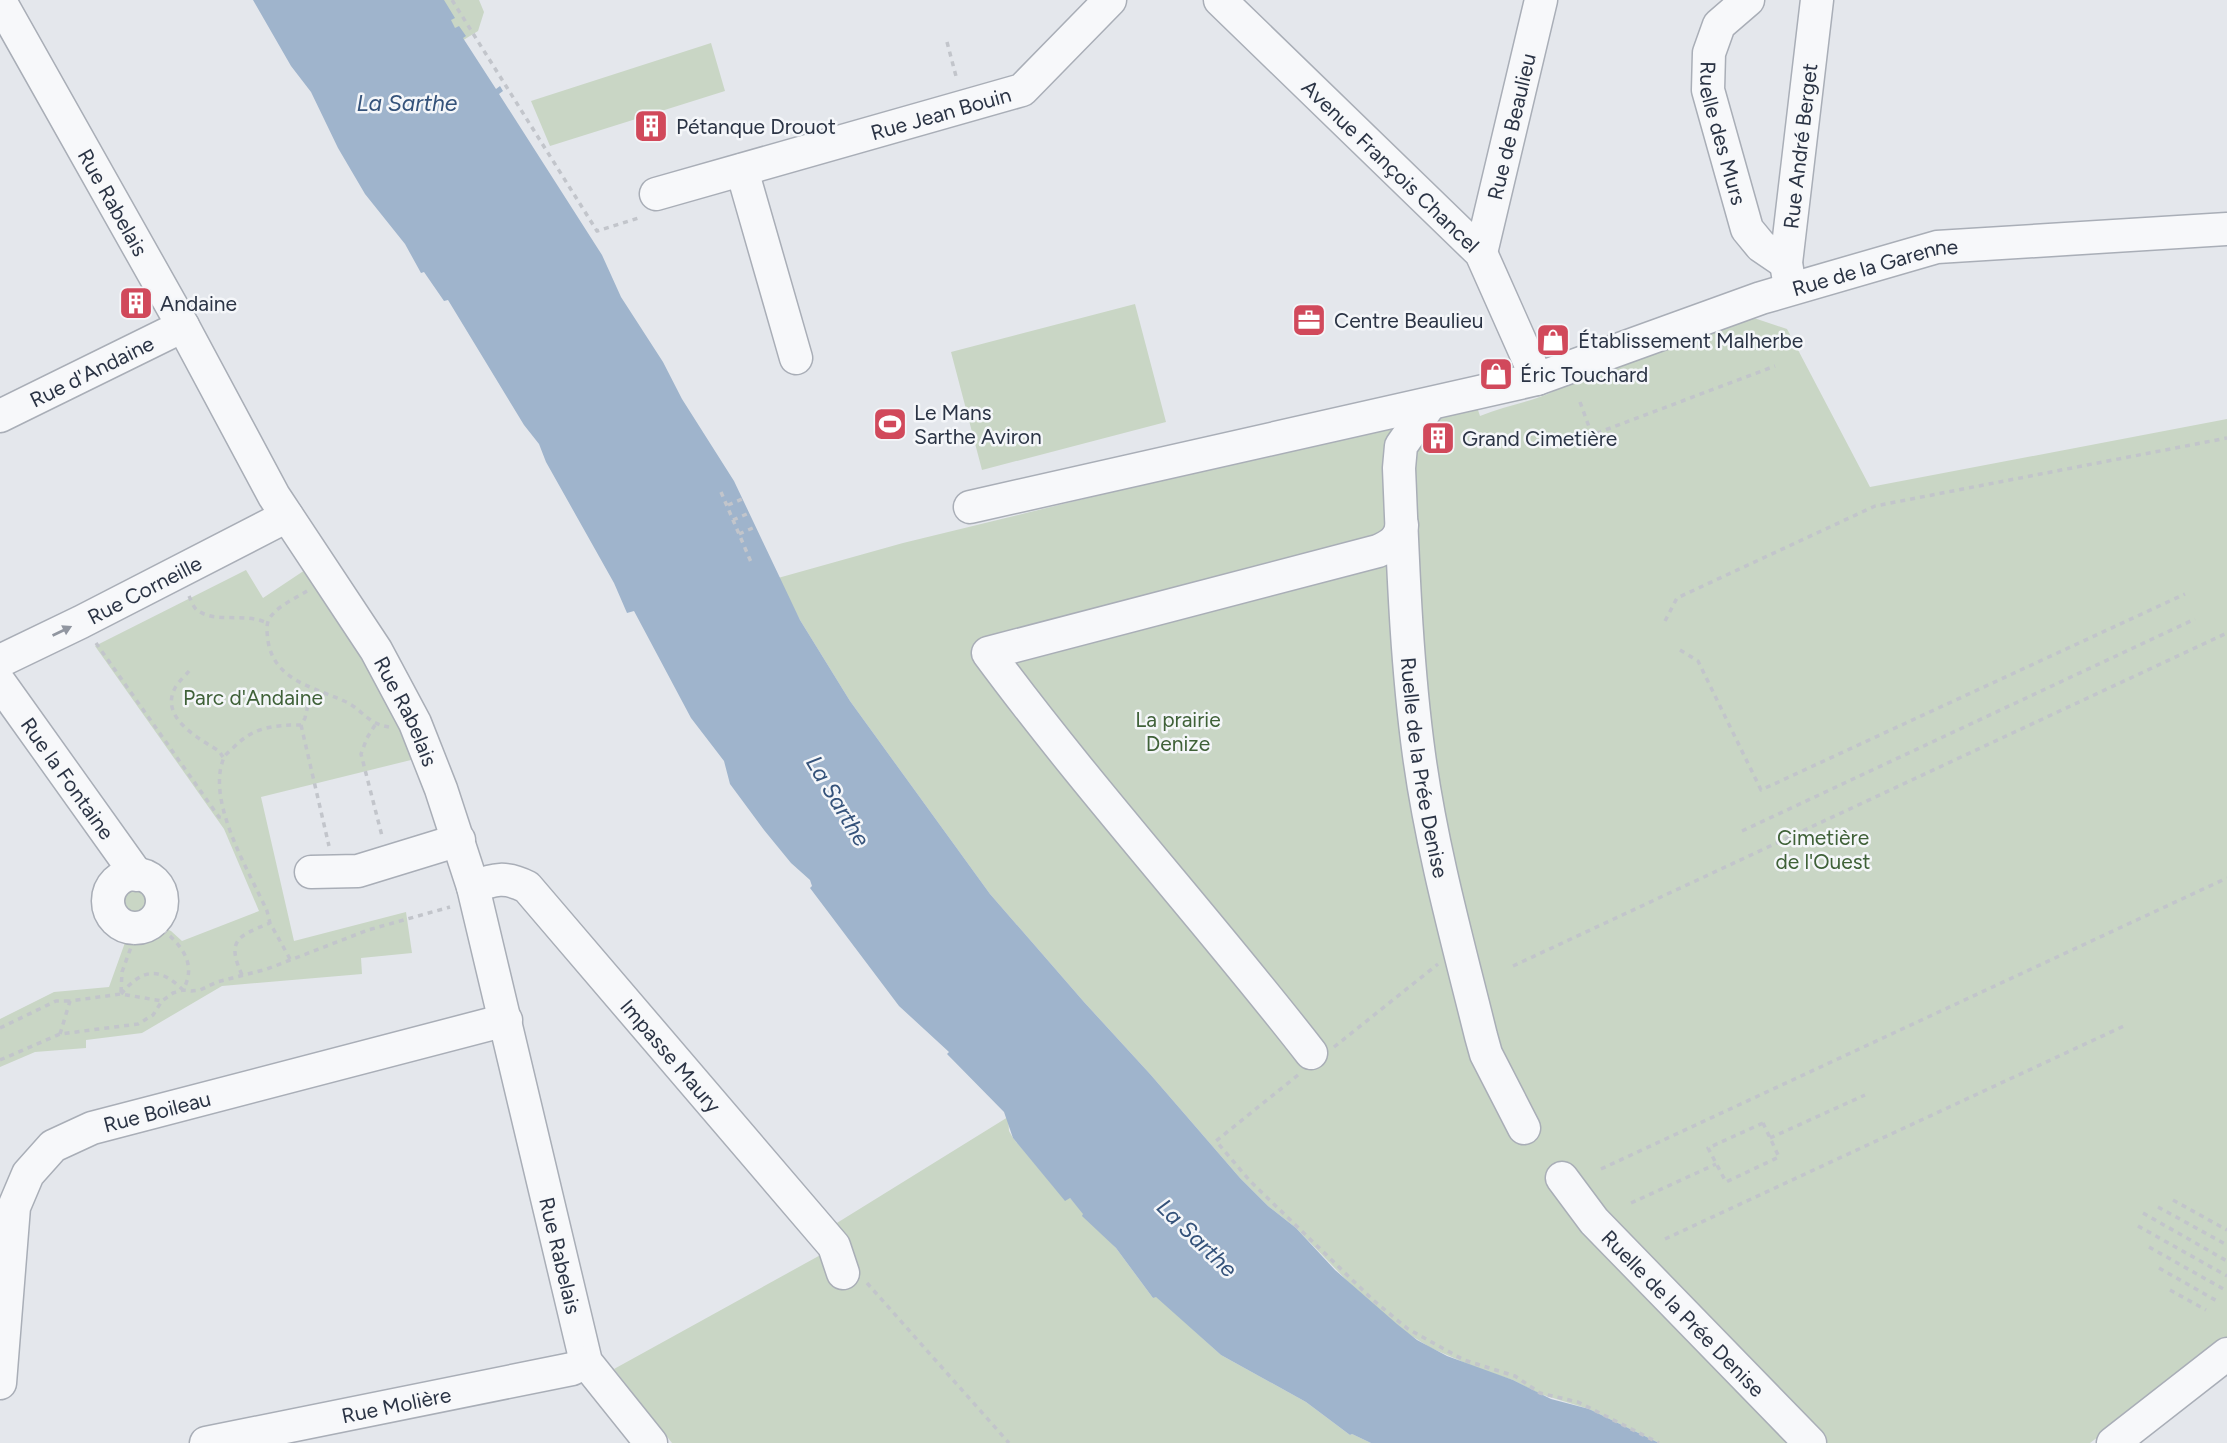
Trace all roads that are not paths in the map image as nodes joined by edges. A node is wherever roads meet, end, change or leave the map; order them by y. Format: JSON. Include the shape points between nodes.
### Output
{"nodes":[{"id":1,"x":1110,"y":0,"type":"edge"},
{"id":2,"x":1220,"y":0,"type":"edge"},
{"id":3,"x":1541,"y":0,"type":"edge"},
{"id":4,"x":1748,"y":0,"type":"edge"},
{"id":5,"x":1817,"y":0,"type":"edge"},
{"id":6,"x":2,"y":12,"type":"edge"},
{"id":7,"x":742,"y":170,"type":"junction"},
{"id":8,"x":656,"y":194,"type":"road end"},
{"id":9,"x":2227,"y":229,"type":"edge"},
{"id":10,"x":1480,"y":253,"type":"junction"},
{"id":11,"x":1788,"y":276,"type":"junction"},
{"id":12,"x":183,"y":326,"type":"junction"},
{"id":13,"x":796,"y":358,"type":"dead end"},
{"id":14,"x":1532,"y":368,"type":"junction"},
{"id":15,"x":1430,"y":404,"type":"junction"},
{"id":16,"x":0,"y":416,"type":"edge"},
{"id":17,"x":970,"y":507,"type":"dead end"},
{"id":18,"x":287,"y":516,"type":"junction"},
{"id":19,"x":1402,"y":525,"type":"junction"},
{"id":20,"x":0,"y":661,"type":"edge"},
{"id":21,"x":0,"y":683,"type":"edge"},
{"id":22,"x":458,"y":841,"type":"junction"},
{"id":23,"x":323,"y":872,"type":"road end"},
{"id":24,"x":137,"y":874,"type":"junction"},
{"id":25,"x":474,"y":893,"type":"junction"},
{"id":26,"x":506,"y":1020,"type":"junction"},
{"id":27,"x":1314,"y":1058,"type":"road end"},
{"id":28,"x":1524,"y":1128,"type":"dead end"},
{"id":29,"x":1562,"y":1178,"type":"dead end"},
{"id":30,"x":843,"y":1273,"type":"road end"},
{"id":31,"x":2227,"y":1354,"type":"edge"},
{"id":32,"x":586,"y":1362,"type":"junction"},
{"id":33,"x":0,"y":1383,"type":"edge"},
{"id":34,"x":261,"y":1438,"type":"edge"},
{"id":35,"x":206,"y":1443,"type":"edge"},
{"id":36,"x":651,"y":1443,"type":"edge"},
{"id":37,"x":1810,"y":1443,"type":"edge"},
{"id":38,"x":2113,"y":1443,"type":"edge"}],
"edges":[{"from":1,"to":7,"type":"street","name":"Rue Jean Bouin","via":[[1022,90]]},
{"from":2,"to":10,"type":"street","name":"Avenue François Chancel"},
{"from":3,"to":10,"type":"street","name":"Rue de Beaulieu"},
{"from":4,"to":11,"type":"street","name":"Ruelle des Murs","via":[[1719,26],[1709,53],[1708,90],[1747,229]]},
{"from":5,"to":11,"type":"street","name":"Rue André Berget"},
{"from":6,"to":12,"type":"street","name":"Rue Rabelais"},
{"from":7,"to":8,"type":"street","name":"Rue Jean Bouin"},
{"from":7,"to":13,"type":"street"},
{"from":9,"to":11,"type":"street","name":"Rue de la Garenne","via":[[1937,247]]},
{"from":10,"to":14,"type":"street","name":"Avenue François Chancel"},
{"from":11,"to":14,"type":"street","name":"Rue de la Garenne"},
{"from":12,"to":16,"type":"street","name":"Rue d'Andaine"},
{"from":12,"to":18,"type":"street","name":"Rue Rabelais"},
{"from":14,"to":15,"type":"street","name":"Rue de la Garenne","via":[[1480,393]]},
{"from":15,"to":17,"type":"street","name":"Rue de la Garenne"},
{"from":15,"to":19,"type":"street","name":"Ruelle de la Prée Denise","via":[[1401,446]]},
{"from":20,"to":18,"type":"street","name":"Rue Corneille","one_way":true},
{"from":18,"to":22,"type":"street","name":"Rue Rabelais","via":[[376,649],[415,723]]},
{"from":19,"to":27,"type":"street","via":[[1396,541],[1378,551],[988,653]]},
{"from":19,"to":28,"type":"street","name":"Ruelle de la Prée Denise","via":[[1419,755],[1441,874],[1486,1054]]},
{"from":21,"to":24,"type":"street","name":"Rue la Fontaine"},
{"from":22,"to":23,"type":"street","via":[[358,871]]},
{"from":22,"to":25,"type":"street","name":"Rue Rabelais"},
{"from":24,"to":24,"type":"street","name":"Rue la Fontaine","via":[[120,879],[108,902],[114,918],[129,928],[146,925],[159,915],[162,897],[154,881]]},
{"from":25,"to":26,"type":"street","name":"Rue Rabelais"},
{"from":25,"to":30,"type":"street","name":"Impasse Maury","via":[[489,881],[512,879],[527,887],[834,1246]]},
{"from":26,"to":32,"type":"street","name":"Rue Rabelais"},
{"from":26,"to":33,"type":"street","name":"Rue Boileau","via":[[92,1128],[53,1146],[28,1174],[14,1207]]},
{"from":29,"to":37,"type":"street","name":"Ruelle de la Prée Denise","via":[[1594,1221]]},
{"from":31,"to":38,"type":"street"},
{"from":32,"to":34,"type":"street","name":"Rue Molière","via":[[572,1369]]},
{"from":32,"to":36,"type":"street"},
{"from":34,"to":35,"type":"street","name":"Rue Molière"}]}
